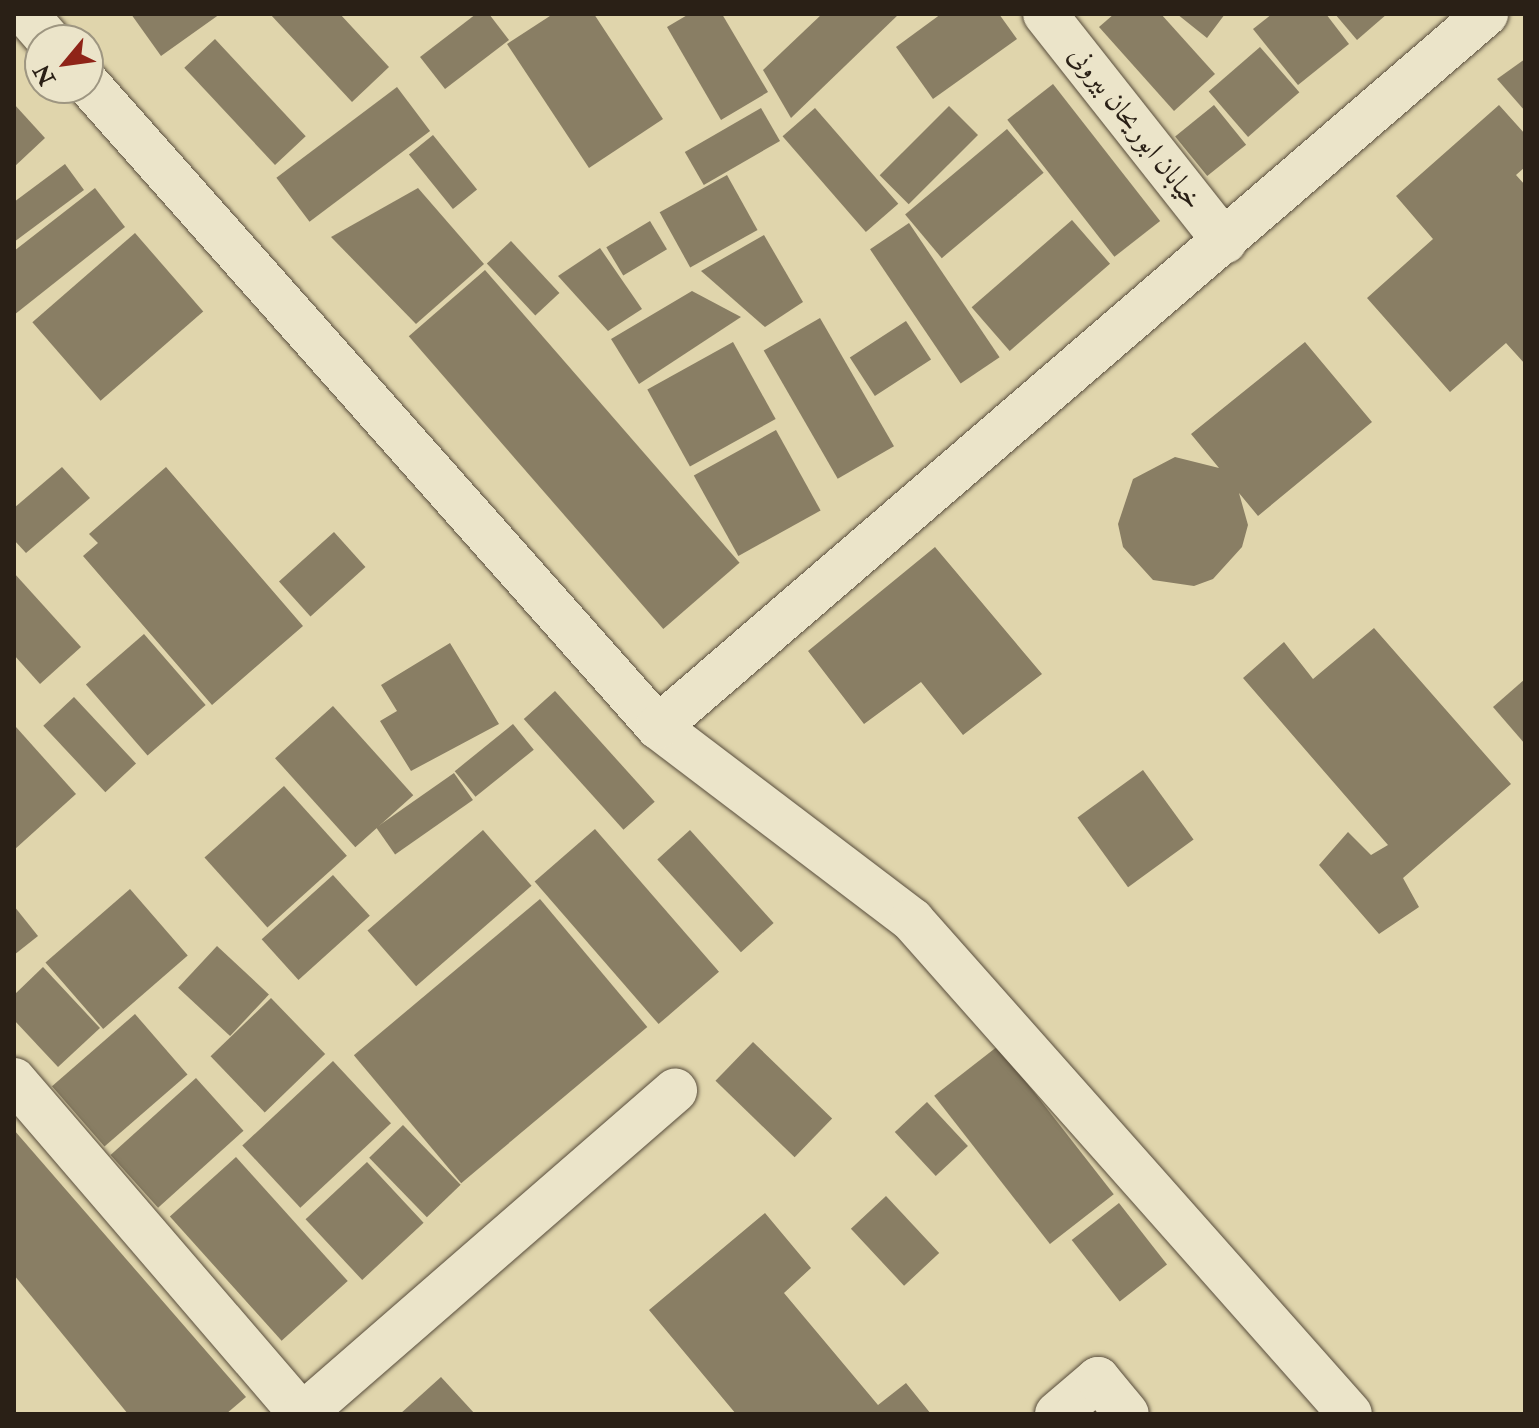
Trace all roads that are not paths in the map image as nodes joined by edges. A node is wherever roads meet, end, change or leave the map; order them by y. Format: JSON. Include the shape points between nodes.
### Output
{"nodes":[{"id":1,"x":1045,"y":14,"type":"edge"},
{"id":2,"x":1486,"y":14,"type":"edge"},
{"id":3,"x":104,"y":102,"type":"edge"},
{"id":4,"x":1225,"y":242,"type":"junction"},
{"id":5,"x":658,"y":727,"type":"junction"},
{"id":6,"x":14,"y":1080,"type":"edge"},
{"id":7,"x":675,"y":1091,"type":"dead end"},
{"id":8,"x":302,"y":1414,"type":"edge"},
{"id":9,"x":1057,"y":1414,"type":"edge"},
{"id":10,"x":1127,"y":1414,"type":"edge"},
{"id":11,"x":1350,"y":1414,"type":"edge"}],
"edges":[{"from":1,"to":4,"type":"street","name":"خیابان ابوریحان بیرونی"},
{"from":2,"to":4,"type":"street"},
{"from":3,"to":5,"type":"street"},
{"from":4,"to":5,"type":"street"},
{"from":5,"to":11,"type":"street","via":[[912,920]]},
{"from":6,"to":8,"type":"street"},
{"from":7,"to":8,"type":"street"},
{"from":9,"to":10,"type":"street","via":[[1098,1379]]}]}
